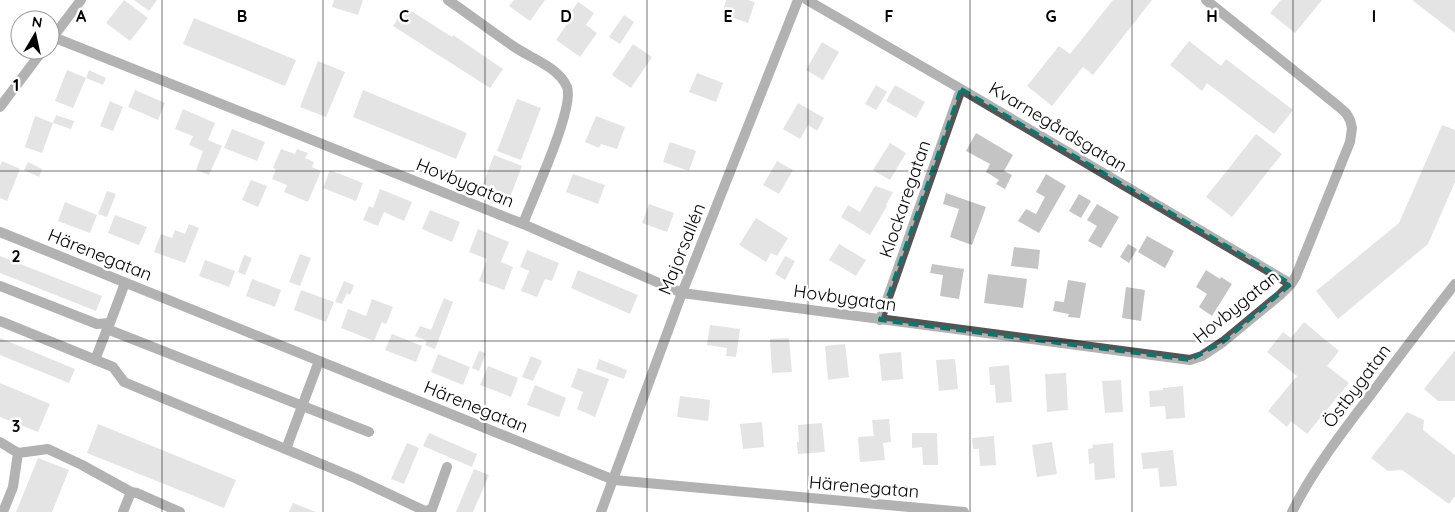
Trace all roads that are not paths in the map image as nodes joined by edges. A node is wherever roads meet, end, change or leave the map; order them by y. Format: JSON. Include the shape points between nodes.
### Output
{"nodes":[{"id":1,"x":81,"y":0,"type":"edge"},
{"id":2,"x":448,"y":0,"type":"edge"},
{"id":3,"x":798,"y":0,"type":"edge"},
{"id":4,"x":807,"y":0,"type":"edge"},
{"id":5,"x":1206,"y":0,"type":"edge"},
{"id":6,"x":60,"y":28,"type":"edge"},
{"id":7,"x":60,"y":42,"type":"edge"},
{"id":8,"x":36,"y":60,"type":"edge"},
{"id":9,"x":961,"y":89,"type":"junction"},
{"id":10,"x":0,"y":108,"type":"edge"},
{"id":11,"x":522,"y":224,"type":"junction"},
{"id":12,"x":0,"y":232,"type":"edge"},
{"id":13,"x":126,"y":283,"type":"junction"},
{"id":14,"x":1291,"y":284,"type":"junction"},
{"id":15,"x":1455,"y":284,"type":"edge"},
{"id":16,"x":0,"y":286,"type":"edge"},
{"id":17,"x":682,"y":293,"type":"junction"},
{"id":18,"x":880,"y":320,"type":"junction"},
{"id":19,"x":0,"y":321,"type":"edge"},
{"id":20,"x":108,"y":326,"type":"junction"},
{"id":21,"x":95,"y":360,"type":"junction"},
{"id":22,"x":319,"y":362,"type":"junction"},
{"id":23,"x":302,"y":405,"type":"junction"},
{"id":24,"x":369,"y":432,"type":"dead end"},
{"id":25,"x":0,"y":442,"type":"edge"},
{"id":26,"x":286,"y":449,"type":"junction"},
{"id":27,"x":18,"y":453,"type":"junction"},
{"id":28,"x":447,"y":467,"type":"dead end"},
{"id":29,"x":614,"y":480,"type":"junction"},
{"id":30,"x":131,"y":492,"type":"junction"},
{"id":31,"x":3,"y":512,"type":"edge"},
{"id":32,"x":123,"y":512,"type":"edge"},
{"id":33,"x":180,"y":512,"type":"edge"},
{"id":34,"x":601,"y":512,"type":"edge"},
{"id":35,"x":964,"y":512,"type":"edge"},
{"id":36,"x":1292,"y":512,"type":"edge"}],
"edges":[{"from":1,"to":6,"type":"street"},
{"from":2,"to":11,"type":"street","via":[[553,71],[567,88],[567,109],[560,131]]},
{"from":3,"to":17,"type":"street","name":"Majorsallén"},
{"from":4,"to":9,"type":"street","name":"Kvarnegårdsgatan"},
{"from":5,"to":14,"type":"street","name":"Hovbygatan","via":[[1332,100],[1350,120],[1350,142]]},
{"from":7,"to":11,"type":"street","name":"Hovbygatan"},
{"from":8,"to":10,"type":"street"},
{"from":9,"to":14,"type":"street","name":"Kvarnegårdsgatan"},
{"from":9,"to":18,"type":"street","name":"Klockaregatan"},
{"from":11,"to":17,"type":"street","name":"Hovbygatan"},
{"from":12,"to":13,"type":"street","name":"Härenegatan"},
{"from":13,"to":20,"type":"street"},
{"from":13,"to":22,"type":"street","name":"Härenegatan"},
{"from":14,"to":18,"type":"street","name":"Hovbygatan","via":[[1218,346],[1190,360]]},
{"from":15,"to":36,"type":"street","name":"Östbygatan","via":[[1337,439]]},
{"from":16,"to":20,"type":"street"},
{"from":17,"to":18,"type":"street","name":"Hovbygatan"},
{"from":17,"to":29,"type":"street","name":"Majorsallén"},
{"from":19,"to":21,"type":"street"},
{"from":20,"to":21,"type":"street"},
{"from":20,"to":23,"type":"street"},
{"from":21,"to":26,"type":"street","via":[[113,367],[124,382]]},
{"from":22,"to":23,"type":"street"},
{"from":22,"to":29,"type":"street","name":"Härenegatan"},
{"from":23,"to":24,"type":"street"},
{"from":23,"to":26,"type":"street"},
{"from":25,"to":27,"type":"street"},
{"from":26,"to":28,"type":"street","via":[[424,511],[432,509]]},
{"from":27,"to":30,"type":"street","via":[[48,449]]},
{"from":27,"to":31,"type":"street","via":[[13,487]]},
{"from":29,"to":34,"type":"street","name":"Majorsallén"},
{"from":29,"to":35,"type":"street","name":"Härenegatan"},
{"from":30,"to":32,"type":"street"},
{"from":30,"to":33,"type":"street"}]}
